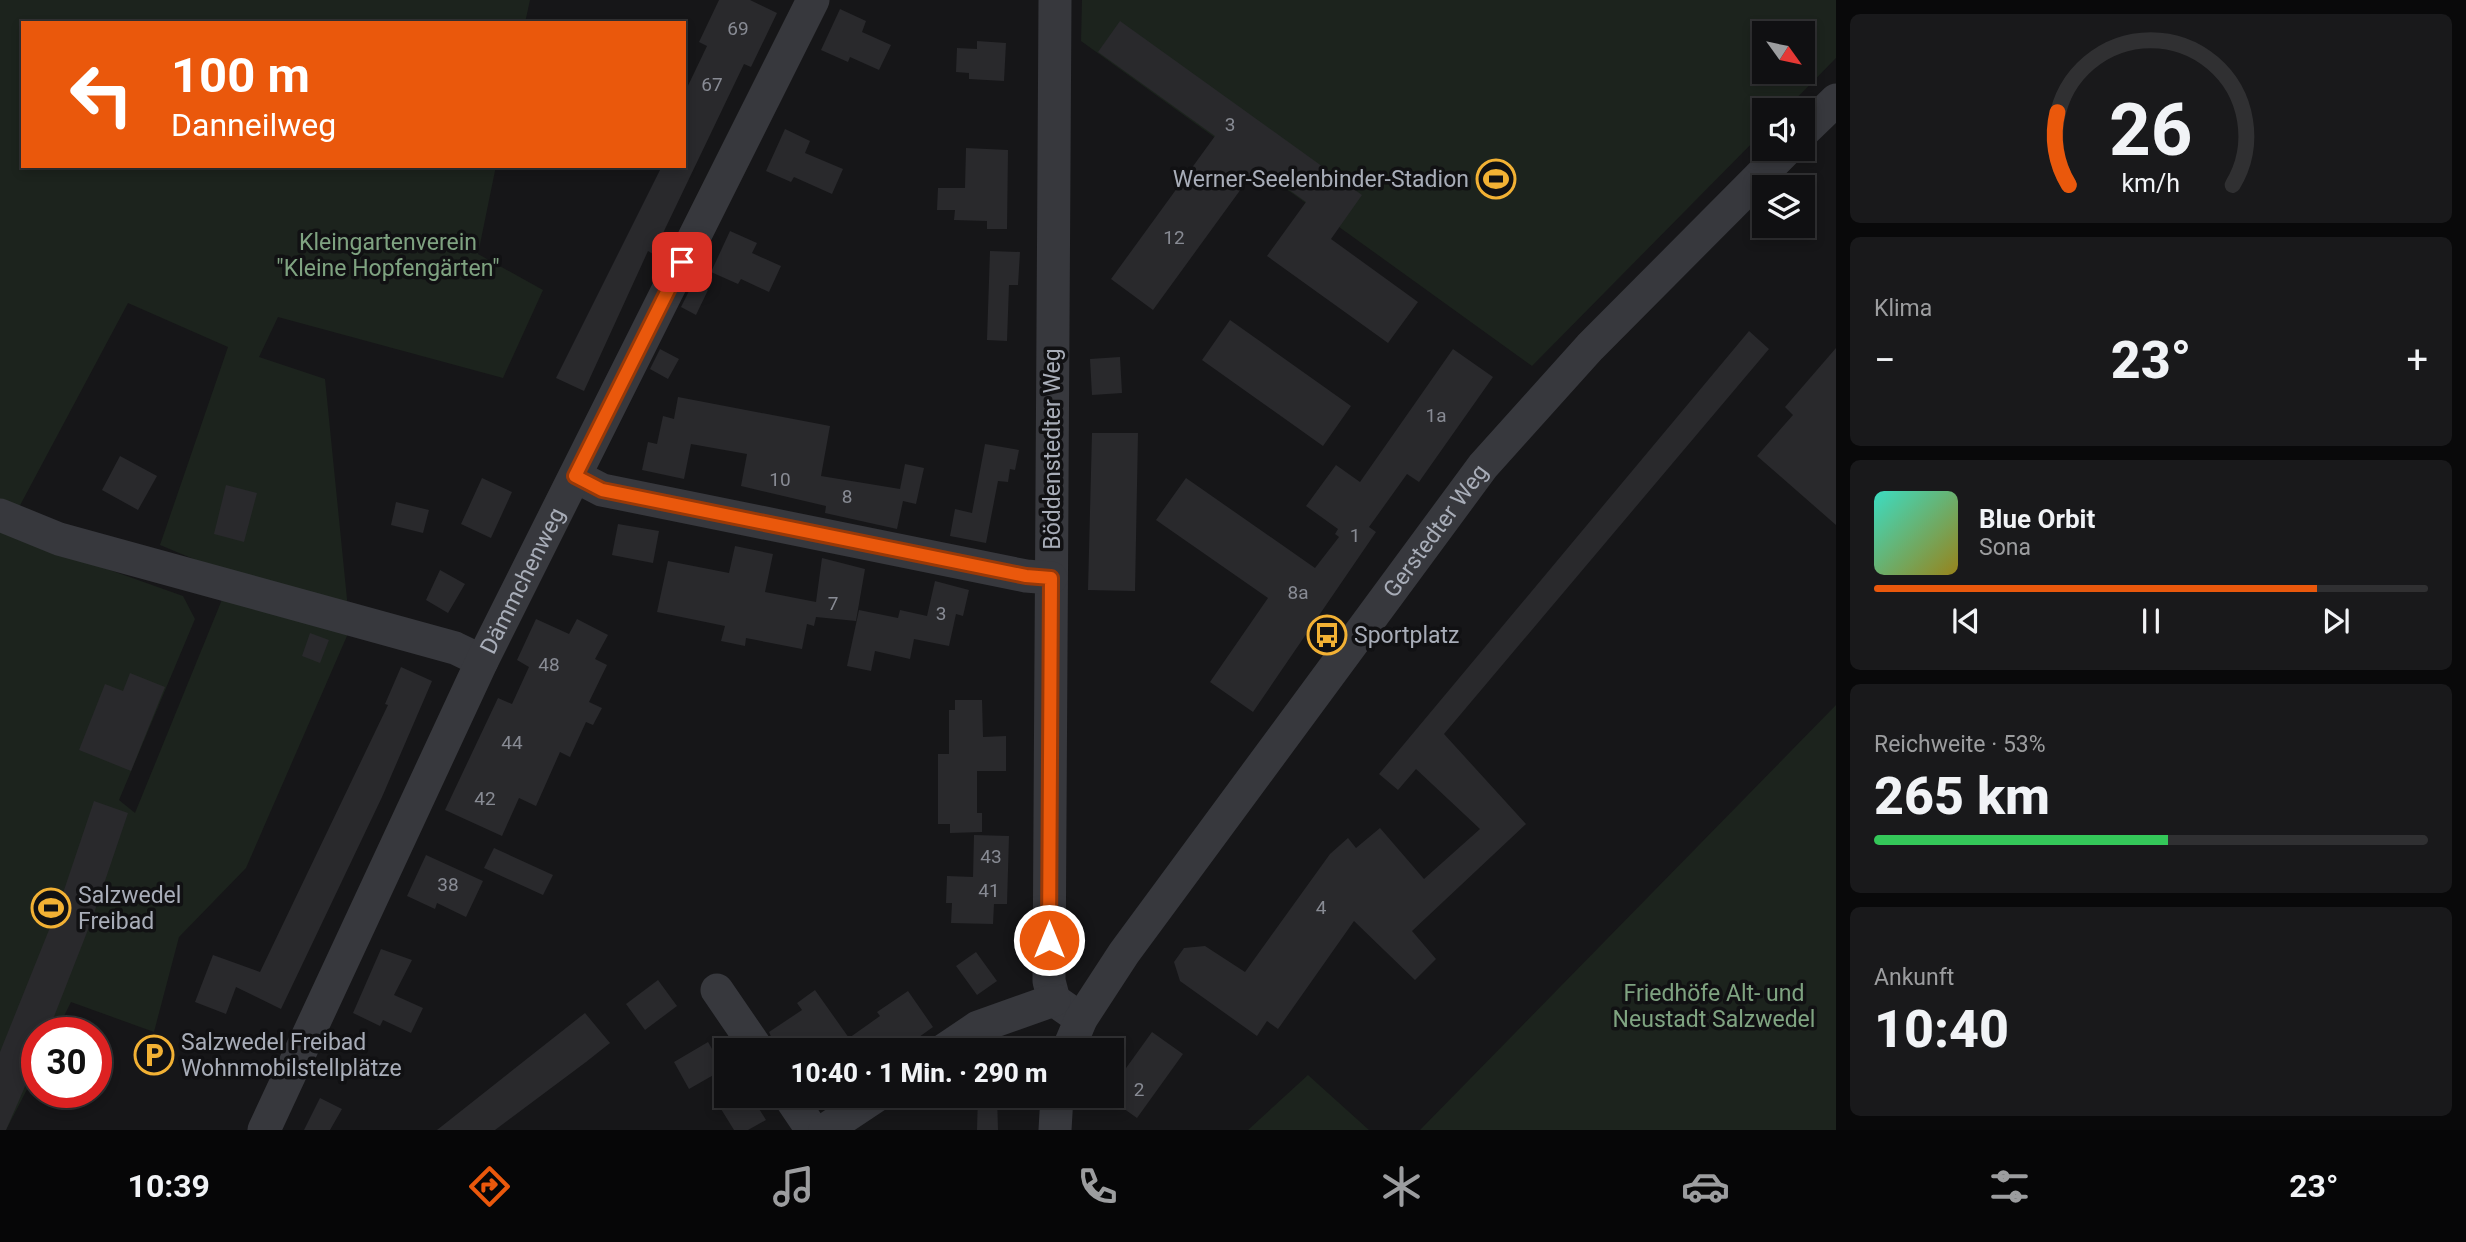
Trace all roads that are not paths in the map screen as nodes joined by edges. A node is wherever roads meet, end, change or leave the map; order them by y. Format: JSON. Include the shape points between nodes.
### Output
{"nodes":[{"id":1,"x":813,"y":0,"type":"edge"},
{"id":2,"x":1055,"y":0,"type":"edge"},
{"id":3,"x":1836,"y":100,"type":"edge"},
{"id":4,"x":1815,"y":120,"type":"edge"},
{"id":5,"x":1775,"y":161,"type":"edge"},
{"id":6,"x":575,"y":476,"type":"junction"},
{"id":7,"x":0,"y":515,"type":"edge"},
{"id":8,"x":1051,"y":578,"type":"junction"},
{"id":9,"x":482,"y":661,"type":"junction"},
{"id":10,"x":717,"y":990,"type":"dead end"},
{"id":11,"x":1067,"y":1009,"type":"junction"},
{"id":12,"x":750,"y":1038,"type":"edge"},
{"id":13,"x":962,"y":1038,"type":"edge"},
{"id":14,"x":1068,"y":1038,"type":"edge"},
{"id":15,"x":797,"y":1108,"type":"edge"},
{"id":16,"x":858,"y":1108,"type":"edge"},
{"id":17,"x":1056,"y":1108,"type":"edge"},
{"id":18,"x":264,"y":1130,"type":"edge"},
{"id":19,"x":812,"y":1130,"type":"edge"},
{"id":20,"x":825,"y":1130,"type":"edge"},
{"id":21,"x":1055,"y":1130,"type":"edge"}],
"edges":[{"from":1,"to":6,"type":"street","name":"Dämmchenweg"},
{"from":2,"to":8,"type":"street","name":"Böddenstedter Weg"},
{"from":3,"to":4,"type":"street"},
{"from":5,"to":11,"type":"street","name":"Gerstedter Weg","via":[[1590,347],[1483,466],[1156,909]]},
{"from":6,"to":8,"type":"street","via":[[602,490]]},
{"from":6,"to":9,"type":"street","name":"Dämmchenweg"},
{"from":7,"to":9,"type":"street","via":[[59,540],[455,648]]},
{"from":8,"to":11,"type":"street","name":"Böddenstedter Weg","via":[[1049,981]]},
{"from":9,"to":18,"type":"street","name":"Dämmchenweg"},
{"from":10,"to":12,"type":"street"},
{"from":11,"to":13,"type":"street","via":[[978,1027]]},
{"from":11,"to":14,"type":"street"},
{"from":15,"to":19,"type":"street"},
{"from":16,"to":20,"type":"street"},
{"from":17,"to":21,"type":"street"}]}
